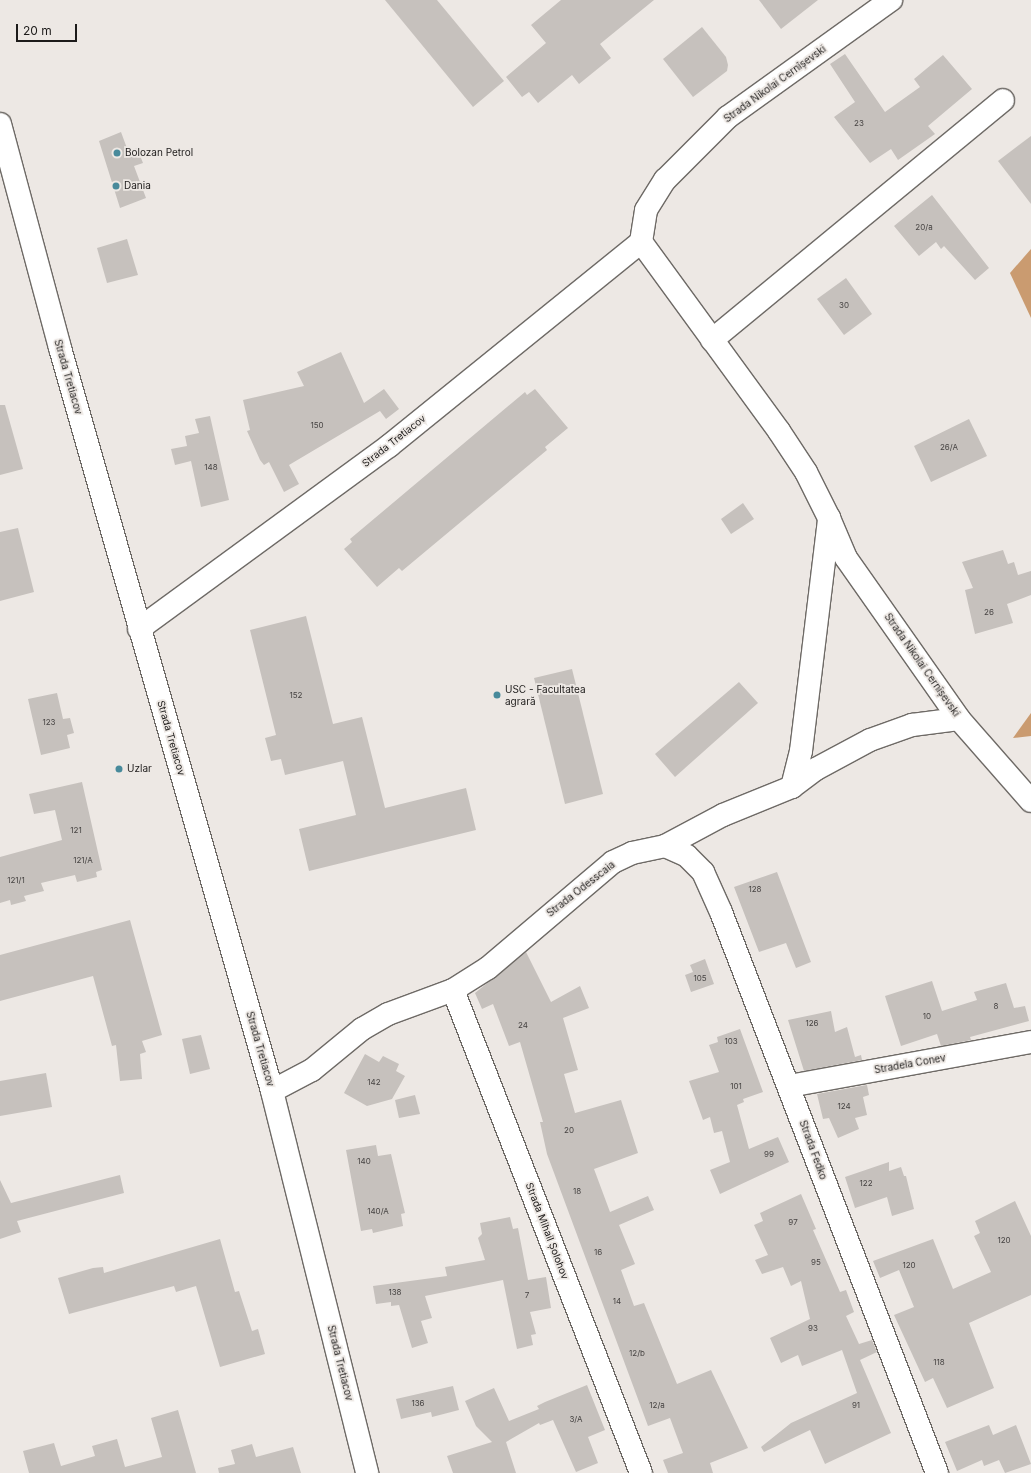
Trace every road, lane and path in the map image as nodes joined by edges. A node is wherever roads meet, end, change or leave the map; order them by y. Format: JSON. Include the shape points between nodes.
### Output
{"nodes":[{"id":1,"x":891,"y":0,"type":"edge"},
{"id":2,"x":1003,"y":100,"type":"dead end"},
{"id":3,"x":0,"y":124,"type":"edge"},
{"id":4,"x":641,"y":242,"type":"junction"},
{"id":5,"x":712,"y":340,"type":"junction"},
{"id":6,"x":829,"y":518,"type":"junction"},
{"id":7,"x":139,"y":629,"type":"junction"},
{"id":8,"x":959,"y":719,"type":"junction"},
{"id":9,"x":792,"y":787,"type":"junction"},
{"id":10,"x":1031,"y":801,"type":"edge"},
{"id":11,"x":665,"y":846,"type":"junction"},
{"id":12,"x":453,"y":990,"type":"junction"},
{"id":13,"x":1031,"y":1042,"type":"edge"},
{"id":14,"x":789,"y":1086,"type":"junction"},
{"id":15,"x":272,"y":1091,"type":"junction"},
{"id":16,"x":367,"y":1473,"type":"edge"},
{"id":17,"x":641,"y":1473,"type":"edge"},
{"id":18,"x":937,"y":1473,"type":"edge"}],
"edges":[{"from":1,"to":4,"type":"street","name":"Strada Nikolai Cernîșevski","via":[[723,122],[665,180],[646,210]]},
{"from":2,"to":5,"type":"street"},
{"from":3,"to":7,"type":"street","name":"Strada Tretiacov"},
{"from":4,"to":5,"type":"street","name":"Strada Nikolai Cernîșevski"},
{"from":4,"to":7,"type":"street","name":"Strada Tretiacov","via":[[389,446]]},
{"from":5,"to":6,"type":"street","name":"Strada Nikolai Cernîșevski","via":[[798,461]]},
{"from":6,"to":8,"type":"street","name":"Strada Nikolai Cernîșevski","via":[[846,558]]},
{"from":6,"to":9,"type":"street","via":[[801,751]]},
{"from":7,"to":15,"type":"street","name":"Strada Tretiacov"},
{"from":8,"to":9,"type":"street","name":"Strada Odesscaia","via":[[912,725],[870,740],[822,765]]},
{"from":8,"to":10,"type":"street","name":"Strada Nikolai Cernîșevski"},
{"from":9,"to":11,"type":"street","name":"Strada Odesscaia","via":[[723,815]]},
{"from":11,"to":12,"type":"street","name":"Strada Odesscaia","via":[[632,853],[613,862],[488,968]]},
{"from":11,"to":14,"type":"street","name":"Strada Fedko","via":[[687,856],[703,872]]},
{"from":12,"to":15,"type":"street","name":"Strada Odesscaia","via":[[388,1014],[362,1029],[312,1070]]},
{"from":12,"to":17,"type":"street","name":"Strada Mihail Șolohov"},
{"from":13,"to":14,"type":"street","name":"Stradela Conev"},
{"from":14,"to":18,"type":"street","name":"Strada Fedko","via":[[869,1303]]},
{"from":15,"to":16,"type":"street","name":"Strada Tretiacov"}]}
